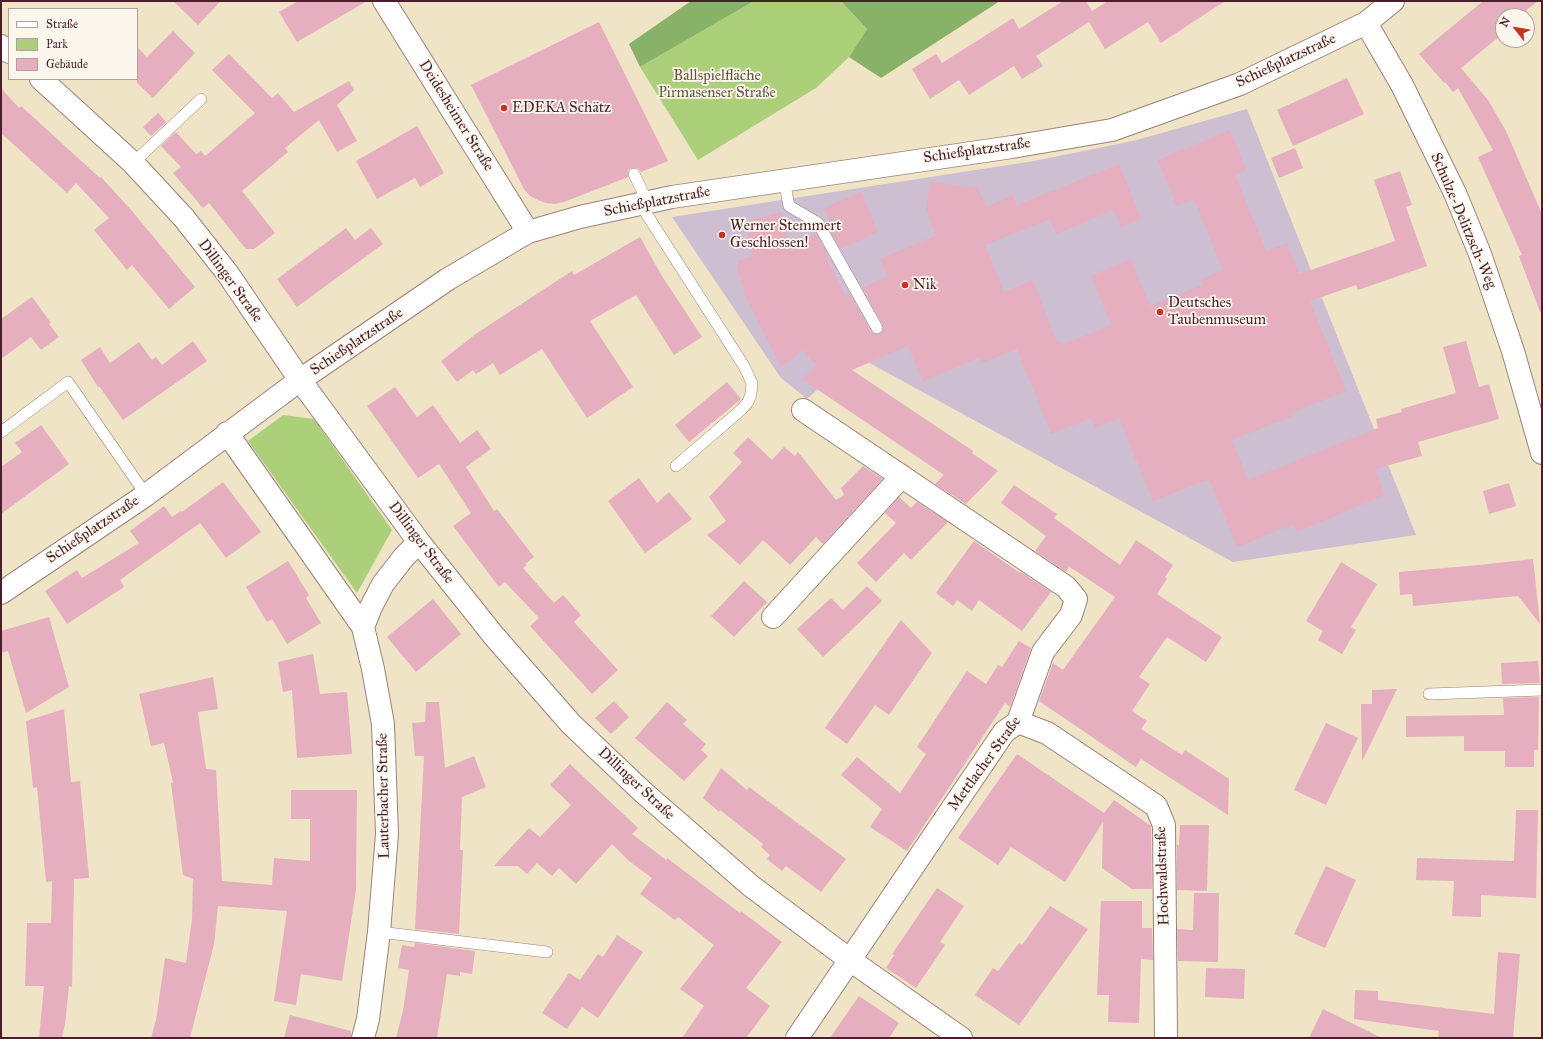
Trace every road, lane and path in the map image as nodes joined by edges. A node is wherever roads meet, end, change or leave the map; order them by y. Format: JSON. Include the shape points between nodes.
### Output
{"nodes":[{"id":1,"x":384,"y":1,"type":"edge"},
{"id":2,"x":1393,"y":1,"type":"edge"},
{"id":3,"x":1366,"y":23,"type":"junction"},
{"id":4,"x":42,"y":80,"type":"edge"},
{"id":5,"x":201,"y":99,"type":"dead end"},
{"id":6,"x":133,"y":163,"type":"junction"},
{"id":7,"x":634,"y":174,"type":"dead end"},
{"id":8,"x":784,"y":180,"type":"junction"},
{"id":9,"x":644,"y":204,"type":"junction"},
{"id":10,"x":528,"y":232,"type":"junction"},
{"id":11,"x":877,"y":328,"type":"dead end"},
{"id":12,"x":300,"y":380,"type":"junction"},
{"id":13,"x":803,"y":410,"type":"dead end"},
{"id":14,"x":1,"y":432,"type":"edge"},
{"id":15,"x":227,"y":433,"type":"junction"},
{"id":16,"x":1542,"y":453,"type":"edge"},
{"id":17,"x":676,"y":466,"type":"dead end"},
{"id":18,"x":902,"y":476,"type":"junction"},
{"id":19,"x":146,"y":495,"type":"junction"},
{"id":20,"x":420,"y":542,"type":"junction"},
{"id":21,"x":1,"y":593,"type":"edge"},
{"id":22,"x":773,"y":617,"type":"dead end"},
{"id":23,"x":363,"y":627,"type":"junction"},
{"id":24,"x":1542,"y":690,"type":"edge"},
{"id":25,"x":1429,"y":694,"type":"dead end"},
{"id":26,"x":1018,"y":722,"type":"junction"},
{"id":27,"x":379,"y":932,"type":"junction"},
{"id":28,"x":547,"y":952,"type":"dead end"},
{"id":29,"x":850,"y":960,"type":"junction"},
{"id":30,"x":363,"y":1038,"type":"edge"},
{"id":31,"x":796,"y":1038,"type":"edge"},
{"id":32,"x":961,"y":1038,"type":"edge"},
{"id":33,"x":1166,"y":1038,"type":"edge"}],
"edges":[{"from":1,"to":10,"type":"street","name":"Deidesheimer Straße"},
{"from":2,"to":3,"type":"street","name":"Schießplatzstraße"},
{"from":3,"to":8,"type":"street","name":"Schießplatzstraße","via":[[1240,84],[1112,130]]},
{"from":3,"to":16,"type":"street","name":"Schulze-Delitzsch-Weg","via":[[1402,85],[1445,173],[1480,254],[1513,351]]},
{"from":4,"to":6,"type":"street","name":"Dillinger Straße"},
{"from":5,"to":6,"type":"lane"},
{"from":6,"to":12,"type":"street","name":"Dillinger Straße","via":[[189,224],[228,274]]},
{"from":7,"to":9,"type":"lane"},
{"from":8,"to":9,"type":"street","name":"Schießplatzstraße","via":[[672,197]]},
{"from":8,"to":11,"type":"lane","via":[[789,206],[818,223]]},
{"from":9,"to":10,"type":"street","name":"Schießplatzstraße","via":[[580,217]]},
{"from":9,"to":17,"type":"lane","via":[[752,383],[752,394],[741,410]]},
{"from":10,"to":12,"type":"street","name":"Schießplatzstraße","via":[[448,279]]},
{"from":12,"to":15,"type":"street","name":"Schießplatzstraße"},
{"from":12,"to":20,"type":"street","name":"Dillinger Straße"},
{"from":13,"to":18,"type":"street","name":"Mettlacher Straße"},
{"from":14,"to":19,"type":"lane","via":[[68,382]]},
{"from":15,"to":19,"type":"street","name":"Schießplatzstraße"},
{"from":15,"to":23,"type":"street","name":"Lauterbacher Straße"},
{"from":18,"to":22,"type":"street"},
{"from":18,"to":26,"type":"street","name":"Mettlacher Straße","via":[[1066,587],[1076,600],[1071,615],[1043,652]]},
{"from":19,"to":21,"type":"street","name":"Schießplatzstraße"},
{"from":20,"to":23,"type":"street","via":[[404,557],[383,584],[370,607]]},
{"from":20,"to":29,"type":"street","name":"Dillinger Straße","via":[[494,636],[571,724],[644,793],[751,886]]},
{"from":23,"to":27,"type":"street","name":"Lauterbacher Straße","via":[[383,724],[387,834]]},
{"from":24,"to":25,"type":"lane"},
{"from":26,"to":29,"type":"street","name":"Mettlacher Straße","via":[[1004,732]]},
{"from":26,"to":33,"type":"street","name":"Hochwaldstraße","via":[[1047,733],[1156,806],[1164,825]]},
{"from":27,"to":28,"type":"lane"},
{"from":27,"to":30,"type":"street","name":"Lauterbacher Straße","via":[[368,1019]]},
{"from":29,"to":31,"type":"street","name":"Mettlacher Straße"},
{"from":29,"to":32,"type":"street"}]}
